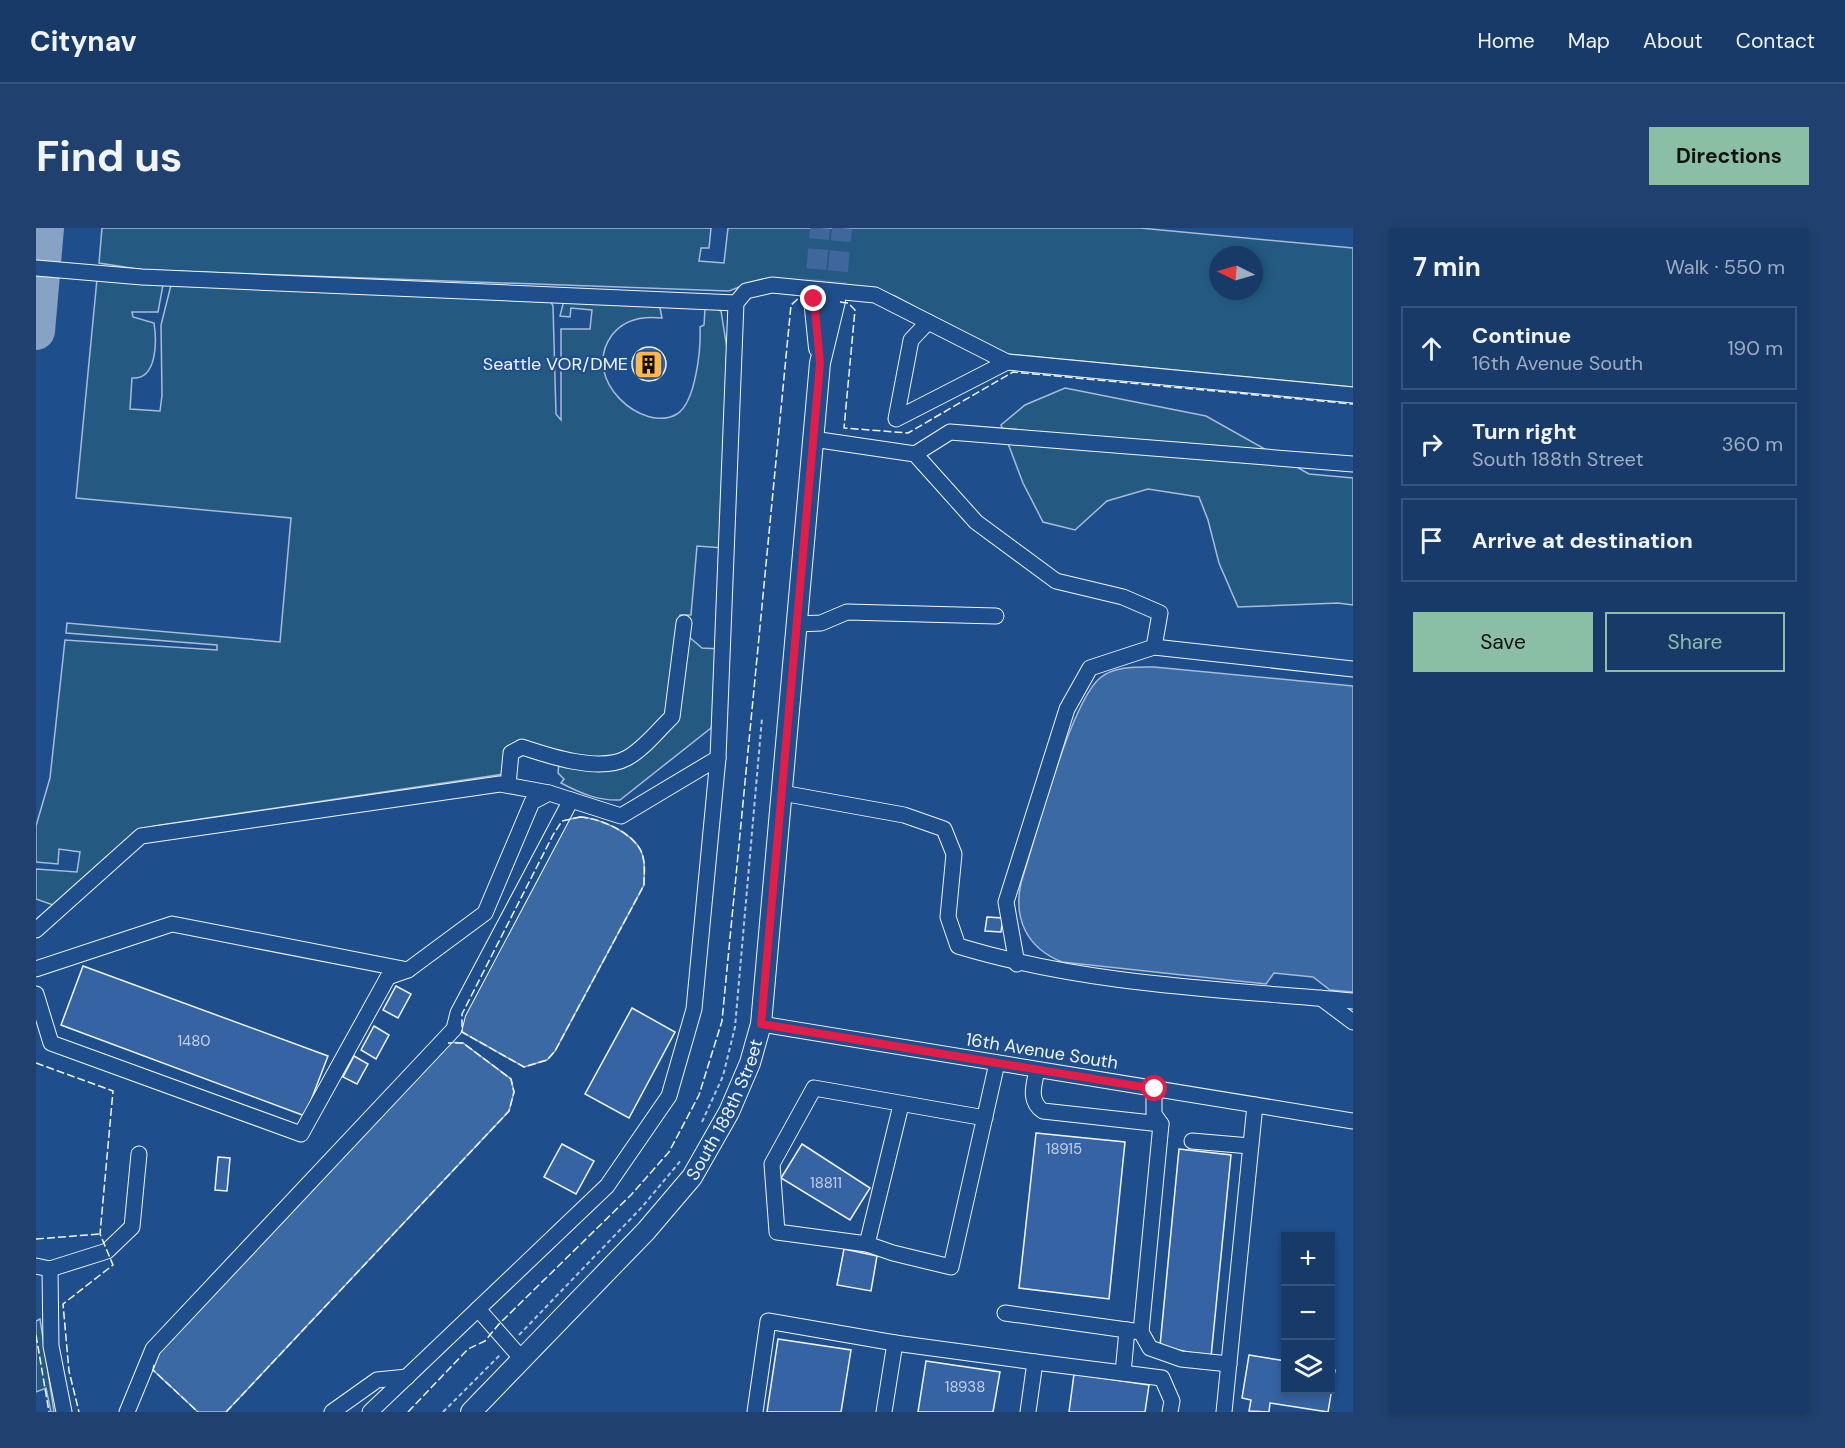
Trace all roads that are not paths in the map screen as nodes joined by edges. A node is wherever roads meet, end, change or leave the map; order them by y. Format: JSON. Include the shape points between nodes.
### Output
{"nodes":[{"id":1,"x":36,"y":268,"type":"edge"},
{"id":2,"x":814,"y":299,"type":"tunnel mouth"},
{"id":3,"x":835,"y":301,"type":"tunnel mouth"},
{"id":4,"x":736,"y":303,"type":"junction"},
{"id":5,"x":928,"y":322,"type":"junction"},
{"id":6,"x":1007,"y":362,"type":"junction"},
{"id":7,"x":820,"y":363,"type":"junction"},
{"id":8,"x":1353,"y":395,"type":"edge"},
{"id":9,"x":813,"y":439,"type":"junction"},
{"id":10,"x":915,"y":453,"type":"junction"},
{"id":11,"x":1353,"y":464,"type":"edge"},
{"id":12,"x":996,"y":616,"type":"dead end"},
{"id":13,"x":684,"y":623,"type":"dead end"},
{"id":14,"x":797,"y":624,"type":"junction"},
{"id":15,"x":1154,"y":646,"type":"junction"},
{"id":16,"x":1353,"y":669,"type":"edge"},
{"id":17,"x":718,"y":758,"type":"junction"},
{"id":18,"x":508,"y":785,"type":"junction"},
{"id":19,"x":549,"y":793,"type":"junction"},
{"id":20,"x":782,"y":793,"type":"junction"},
{"id":21,"x":571,"y":800,"type":"junction"},
{"id":22,"x":36,"y":930,"type":"edge"},
{"id":23,"x":1017,"y":964,"type":"junction"},
{"id":24,"x":36,"y":969,"type":"edge"},
{"id":25,"x":408,"y":970,"type":"junction"},
{"id":26,"x":36,"y":994,"type":"edge"},
{"id":27,"x":1321,"y":998,"type":"junction"},
{"id":28,"x":1353,"y":1001,"type":"edge"},
{"id":29,"x":1353,"y":1022,"type":"edge"},
{"id":30,"x":761,"y":1024,"type":"junction"},
{"id":31,"x":997,"y":1063,"type":"junction"},
{"id":32,"x":1037,"y":1070,"type":"junction"},
{"id":33,"x":1155,"y":1089,"type":"junction"},
{"id":34,"x":901,"y":1105,"type":"junction"},
{"id":35,"x":1255,"y":1105,"type":"junction"},
{"id":36,"x":985,"y":1118,"type":"junction"},
{"id":37,"x":1353,"y":1121,"type":"edge"},
{"id":38,"x":1161,"y":1124,"type":"junction"},
{"id":39,"x":1192,"y":1141,"type":"dead end"},
{"id":40,"x":1250,"y":1146,"type":"junction"},
{"id":41,"x":139,"y":1154,"type":"dead end"},
{"id":42,"x":867,"y":1244,"type":"junction"},
{"id":43,"x":43,"y":1267,"type":"edge"},
{"id":44,"x":478,"y":1309,"type":"junction"},
{"id":45,"x":1005,"y":1313,"type":"dead end"},
{"id":46,"x":1134,"y":1331,"type":"junction"},
{"id":47,"x":895,"y":1343,"type":"junction"},
{"id":48,"x":522,"y":1359,"type":"junction"},
{"id":49,"x":1035,"y":1362,"type":"junction"},
{"id":50,"x":1229,"y":1364,"type":"junction"},
{"id":51,"x":1123,"y":1373,"type":"junction"},
{"id":52,"x":407,"y":1377,"type":"junction"},
{"id":53,"x":64,"y":1412,"type":"edge"},
{"id":54,"x":127,"y":1412,"type":"edge"},
{"id":55,"x":332,"y":1412,"type":"edge"},
{"id":56,"x":370,"y":1412,"type":"edge"},
{"id":57,"x":471,"y":1412,"type":"edge"},
{"id":58,"x":755,"y":1412,"type":"edge"},
{"id":59,"x":884,"y":1412,"type":"edge"},
{"id":60,"x":1028,"y":1412,"type":"edge"},
{"id":61,"x":1170,"y":1412,"type":"edge"},
{"id":62,"x":1224,"y":1412,"type":"edge"}],
"edges":[{"from":1,"to":4,"type":"street","via":[[153,277]]},
{"from":2,"to":7,"type":"main road","name":"South 188th Street"},
{"from":3,"to":7,"type":"main road","name":"South 188th Street"},
{"from":4,"to":5,"type":"street","via":[[746,291],[772,285],[874,295]]},
{"from":4,"to":17,"type":"street"},
{"from":5,"to":6,"type":"street"},
{"from":5,"to":6,"type":"street","via":[[911,340],[896,419]]},
{"from":6,"to":8,"type":"street"},
{"from":7,"to":9,"type":"main road","name":"South 188th Street"},
{"from":9,"to":10,"type":"street"},
{"from":9,"to":14,"type":"main road","name":"South 188th Street"},
{"from":10,"to":11,"type":"street","via":[[950,432]]},
{"from":10,"to":15,"type":"street","via":[[976,522],[1056,581],[1122,597],[1160,613]]},
{"from":12,"to":14,"type":"street","via":[[848,612],[821,623]]},
{"from":13,"to":18,"type":"street","via":[[672,717],[628,758],[608,764],[558,759],[522,747],[511,753]]},
{"from":14,"to":20,"type":"main road","name":"South 188th Street"},
{"from":15,"to":16,"type":"street"},
{"from":15,"to":23,"type":"street","via":[[1090,668],[1067,709],[1006,902]]},
{"from":17,"to":21,"type":"street","via":[[621,816]]},
{"from":17,"to":44,"type":"street","via":[[694,1009],[669,1096],[607,1186]]},
{"from":18,"to":19,"type":"street"},
{"from":18,"to":22,"type":"street","via":[[141,836]]},
{"from":19,"to":21,"type":"street"},
{"from":19,"to":25,"type":"street","via":[[532,802],[485,913]]},
{"from":20,"to":23,"type":"street","via":[[904,815],[944,829],[954,855],[948,917],[958,946]]},
{"from":20,"to":30,"type":"main road","name":"South 188th Street"},
{"from":21,"to":54,"type":"street","via":[[458,1012],[454,1029],[153,1349]]},
{"from":23,"to":27,"type":"street","via":[[1109,980]]},
{"from":24,"to":25,"type":"street","via":[[172,924]]},
{"from":25,"to":26,"type":"street","via":[[388,977],[301,1134],[51,1043]]},
{"from":27,"to":28,"type":"street"},
{"from":27,"to":29,"type":"street"},
{"from":30,"to":31,"type":"street","name":"16th Avenue South"},
{"from":30,"to":48,"type":"main road","name":"South 188th Street","via":[[750,1064],[729,1112],[692,1177],[646,1231]]},
{"from":31,"to":32,"type":"street","name":"16th Avenue South"},
{"from":31,"to":36,"type":"street"},
{"from":32,"to":33,"type":"street","name":"16th Avenue South"},
{"from":32,"to":38,"type":"street","via":[[1033,1098],[1043,1111]]},
{"from":33,"to":35,"type":"street","name":"16th Avenue South"},
{"from":33,"to":38,"type":"street","via":[[1154,1114]]},
{"from":34,"to":36,"type":"street"},
{"from":34,"to":42,"type":"street"},
{"from":34,"to":42,"type":"street","via":[[814,1088],[772,1164],[777,1232]]},
{"from":35,"to":37,"type":"street","name":"16th Avenue South"},
{"from":35,"to":40,"type":"street"},
{"from":36,"to":42,"type":"street","via":[[951,1267]]},
{"from":38,"to":46,"type":"street"},
{"from":39,"to":40,"type":"street"},
{"from":40,"to":50,"type":"street"},
{"from":41,"to":43,"type":"street","via":[[132,1227],[107,1251]]},
{"from":43,"to":53,"type":"street","via":[[51,1346]]},
{"from":44,"to":48,"type":"street"},
{"from":44,"to":52,"type":"street"},
{"from":45,"to":46,"type":"street"},
{"from":46,"to":50,"type":"street","via":[[1150,1348],[1181,1359]]},
{"from":46,"to":51,"type":"street"},
{"from":47,"to":49,"type":"street"},
{"from":47,"to":58,"type":"street","via":[[768,1321]]},
{"from":47,"to":59,"type":"street"},
{"from":48,"to":57,"type":"main road","name":"South 188th Street"},
{"from":49,"to":51,"type":"street"},
{"from":49,"to":60,"type":"street"},
{"from":50,"to":62,"type":"street"},
{"from":51,"to":61,"type":"street","via":[[1162,1378],[1172,1401]]},
{"from":52,"to":55,"type":"street","via":[[377,1380]]},
{"from":52,"to":56,"type":"street"}]}
